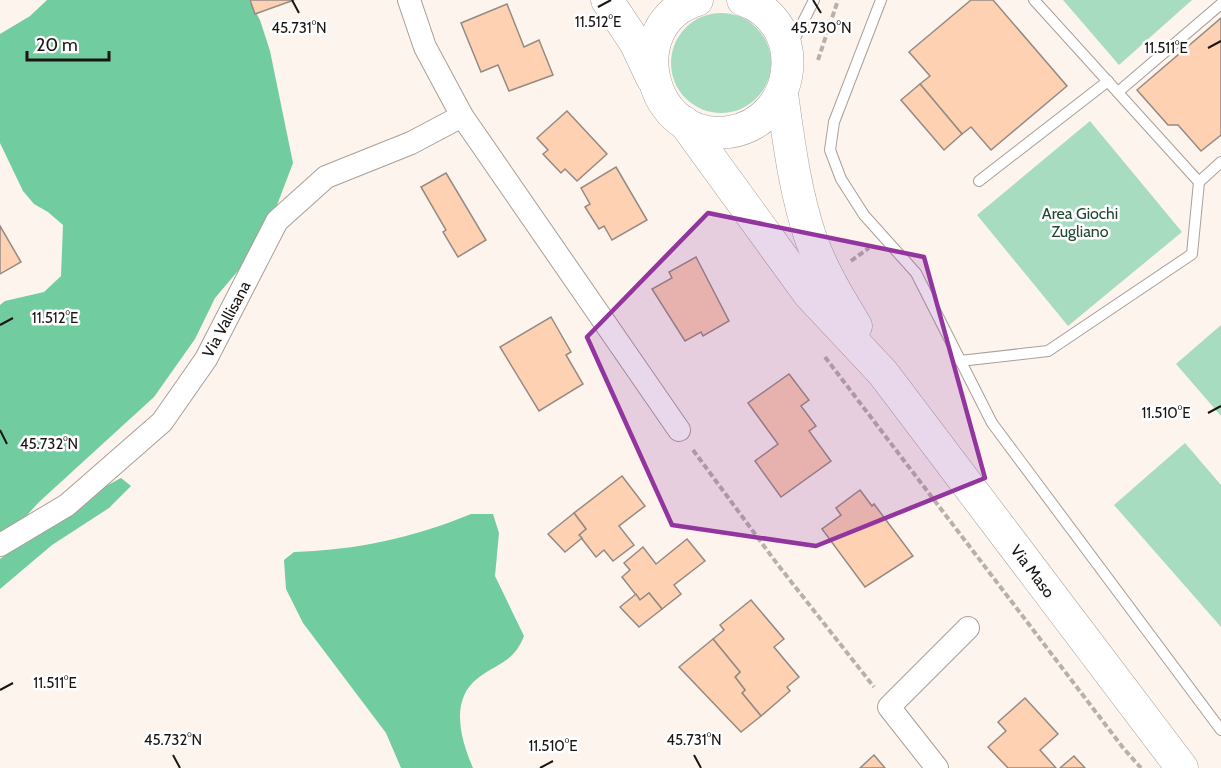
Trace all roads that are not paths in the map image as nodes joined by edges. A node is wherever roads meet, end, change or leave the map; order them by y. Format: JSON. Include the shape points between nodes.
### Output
{"nodes":[{"id":1,"x":410,"y":0,"type":"edge"},
{"id":2,"x":607,"y":0,"type":"edge"},
{"id":3,"x":697,"y":0,"type":"edge"},
{"id":4,"x":746,"y":0,"type":"edge"},
{"id":5,"x":814,"y":0,"type":"edge"},
{"id":6,"x":881,"y":0,"type":"edge"},
{"id":7,"x":1034,"y":0,"type":"edge"},
{"id":8,"x":1221,"y":4,"type":"edge"},
{"id":9,"x":788,"y":52,"type":"junction"},
{"id":10,"x":1108,"y":81,"type":"junction"},
{"id":11,"x":654,"y":82,"type":"junction"},
{"id":12,"x":1118,"y":92,"type":"junction"},
{"id":13,"x":782,"y":94,"type":"junction"},
{"id":14,"x":462,"y":116,"type":"junction"},
{"id":15,"x":684,"y":122,"type":"junction"},
{"id":16,"x":1221,"y":162,"type":"edge"},
{"id":17,"x":979,"y":182,"type":"dead end"},
{"id":18,"x":1199,"y":182,"type":"junction"},
{"id":19,"x":960,"y":361,"type":"junction"},
{"id":20,"x":883,"y":373,"type":"junction"},
{"id":21,"x":679,"y":430,"type":"road end"},
{"id":22,"x":0,"y":545,"type":"edge"},
{"id":23,"x":968,"y":628,"type":"dead end"},
{"id":24,"x":1221,"y":730,"type":"edge"},
{"id":25,"x":937,"y":768,"type":"edge"},
{"id":26,"x":1182,"y":768,"type":"edge"}],
"edges":[{"from":1,"to":14,"type":"street","via":[[425,47]]},
{"from":2,"to":11,"type":"main road","via":[[635,42]]},
{"from":3,"to":11,"type":"main road","via":[[676,11],[663,26],[651,62]]},
{"from":4,"to":9,"type":"main road","via":[[766,13],[780,31]]},
{"from":5,"to":9,"type":"lane"},
{"from":6,"to":19,"type":"lane","via":[[834,122],[830,150],[841,179],[864,215],[916,273]]},
{"from":7,"to":10,"type":"lane"},
{"from":8,"to":12,"type":"lane"},
{"from":9,"to":13,"type":"main road","via":[[788,74]]},
{"from":10,"to":12,"type":"lane"},
{"from":10,"to":17,"type":"lane"},
{"from":11,"to":15,"type":"main road","via":[[665,105]]},
{"from":12,"to":18,"type":"lane"},
{"from":13,"to":15,"type":"main road","via":[[769,112],[750,126],[728,132],[705,131]]},
{"from":13,"to":20,"type":"main road","via":[[792,169],[811,240],[829,280]]},
{"from":14,"to":21,"type":"street"},
{"from":14,"to":22,"type":"street","name":"Via Vallisana","via":[[411,143],[326,177],[278,221],[206,359],[162,422],[67,505]]},
{"from":15,"to":20,"type":"main road","via":[[808,294]]},
{"from":16,"to":18,"type":"lane"},
{"from":18,"to":19,"type":"lane","via":[[1192,254],[1048,351]]},
{"from":19,"to":24,"type":"lane","via":[[992,423]]},
{"from":20,"to":26,"type":"main road","name":"Via Maso"},
{"from":23,"to":25,"type":"street","via":[[889,707]]}]}
